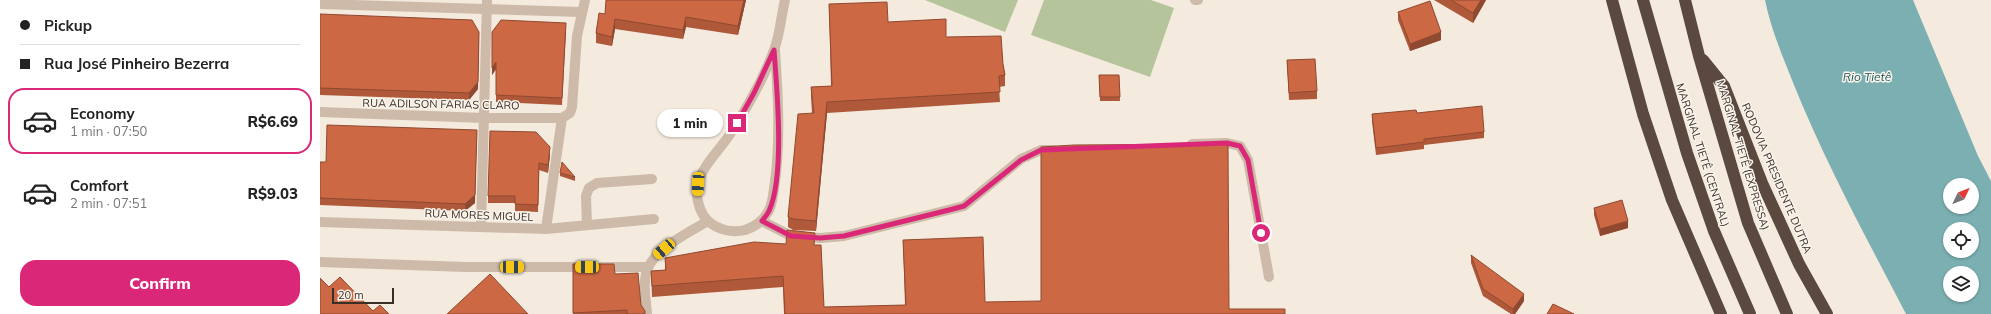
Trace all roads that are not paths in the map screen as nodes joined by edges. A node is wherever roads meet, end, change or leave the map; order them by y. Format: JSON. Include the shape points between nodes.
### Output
{"nodes":[{"id":1,"x":585,"y":0,"type":"edge"},
{"id":2,"x":785,"y":0,"type":"edge"},
{"id":3,"x":1195,"y":0,"type":"edge"},
{"id":4,"x":1198,"y":0,"type":"edge"},
{"id":5,"x":1612,"y":0,"type":"edge"},
{"id":6,"x":1643,"y":0,"type":"edge"},
{"id":7,"x":1685,"y":0,"type":"edge"},
{"id":8,"x":320,"y":4,"type":"edge"},
{"id":9,"x":487,"y":4,"type":"edge"},
{"id":10,"x":581,"y":12,"type":"junction"},
{"id":11,"x":774,"y":50,"type":"junction"},
{"id":12,"x":1699,"y":56,"type":"junction"},
{"id":13,"x":320,"y":112,"type":"edge"},
{"id":14,"x":484,"y":118,"type":"junction"},
{"id":15,"x":562,"y":118,"type":"junction"},
{"id":16,"x":1180,"y":145,"type":"edge"},
{"id":17,"x":1062,"y":150,"type":"edge"},
{"id":18,"x":652,"y":179,"type":"dead end"},
{"id":19,"x":654,"y":219,"type":"dead end"},
{"id":20,"x":708,"y":221,"type":"junction"},
{"id":21,"x":762,"y":221,"type":"junction"},
{"id":22,"x":320,"y":222,"type":"edge"},
{"id":23,"x":587,"y":225,"type":"junction"},
{"id":24,"x":481,"y":227,"type":"junction"},
{"id":25,"x":546,"y":229,"type":"junction"},
{"id":26,"x":320,"y":262,"type":"edge"},
{"id":27,"x":648,"y":268,"type":"junction"},
{"id":28,"x":1269,"y":277,"type":"dead end"},
{"id":29,"x":647,"y":314,"type":"edge"},
{"id":30,"x":1721,"y":314,"type":"edge"},
{"id":31,"x":1750,"y":314,"type":"edge"},
{"id":32,"x":1787,"y":314,"type":"edge"},
{"id":33,"x":1827,"y":314,"type":"edge"}],
"edges":[{"from":1,"to":10,"type":"street","name":"RUA MORES MIGUEL"},
{"from":2,"to":11,"type":"street"},
{"from":3,"to":4,"type":"street"},
{"from":5,"to":30,"type":"highway","via":[[1643,114],[1672,200]]},
{"from":6,"to":31,"type":"highway","name":"MARGINAL TIETÊ (CENTRAL)","via":[[1687,153],[1714,231]]},
{"from":7,"to":12,"type":"highway","name":"MARGINAL TIETÊ (EXPRESSA)"},
{"from":8,"to":9,"type":"street"},
{"from":9,"to":10,"type":"street"},
{"from":9,"to":14,"type":"street"},
{"from":10,"to":15,"type":"street","name":"RUA MORES MIGUEL","via":[[572,107],[570,113]]},
{"from":11,"to":20,"type":"street","via":[[732,132],[703,172],[698,184],[700,210]]},
{"from":11,"to":21,"type":"street","via":[[778,118],[776,177],[769,212]]},
{"from":12,"to":32,"type":"highway","name":"MARGINAL TIETÊ (EXPRESSA)","via":[[1748,223]]},
{"from":12,"to":33,"type":"highway","name":"RODOVIA PRESIDENTE DUTRA","via":[[1724,86],[1762,183],[1799,264]]},
{"from":13,"to":14,"type":"street","name":"RUA ADILSON FARIAS CLARO"},
{"from":14,"to":15,"type":"street","name":"RUA ADILSON FARIAS CLARO"},
{"from":14,"to":24,"type":"street"},
{"from":15,"to":25,"type":"street","name":"RUA MORES MIGUEL"},
{"from":16,"to":28,"type":"street","via":[[1227,143],[1240,146],[1248,160]]},
{"from":17,"to":21,"type":"street","via":[[1041,150],[1021,160],[964,206],[844,236],[791,236]]},
{"from":18,"to":23,"type":"street","via":[[597,183],[589,188],[586,196]]},
{"from":19,"to":23,"type":"street"},
{"from":20,"to":21,"type":"street","via":[[725,230],[738,232]]},
{"from":20,"to":27,"type":"street","via":[[671,244]]},
{"from":22,"to":24,"type":"street","name":"RUA MORES MIGUEL"},
{"from":23,"to":25,"type":"street"},
{"from":24,"to":25,"type":"street","name":"RUA MORES MIGUEL"},
{"from":26,"to":27,"type":"street","via":[[466,267]]},
{"from":27,"to":29,"type":"street","via":[[645,283]]}]}
